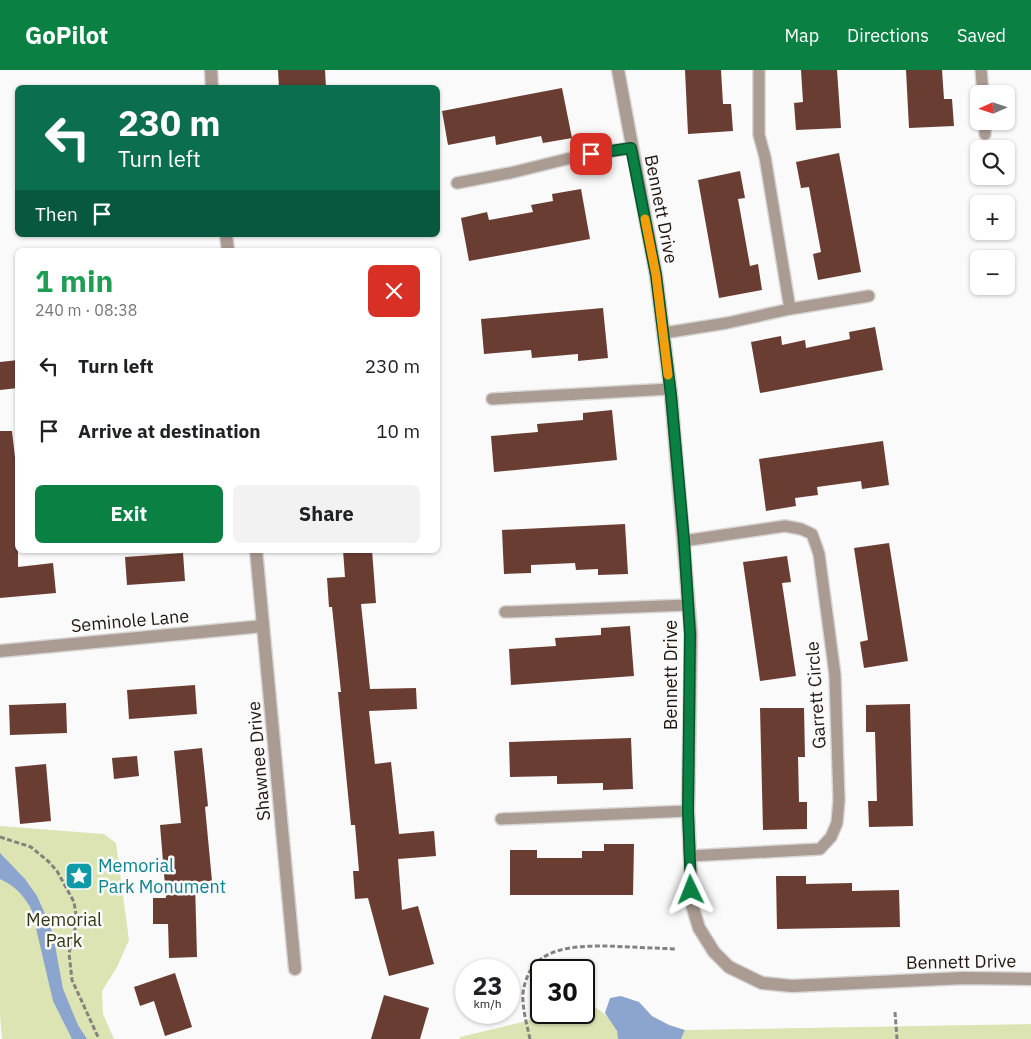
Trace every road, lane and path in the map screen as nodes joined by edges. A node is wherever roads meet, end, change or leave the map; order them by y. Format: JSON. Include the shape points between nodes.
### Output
{"nodes":[{"id":1,"x":211,"y":70,"type":"edge"},
{"id":2,"x":618,"y":70,"type":"edge"},
{"id":3,"x":759,"y":70,"type":"edge"},
{"id":4,"x":981,"y":70,"type":"edge"},
{"id":5,"x":212,"y":85,"type":"edge"},
{"id":6,"x":982,"y":85,"type":"edge"},
{"id":7,"x":986,"y":130,"type":"edge"},
{"id":8,"x":986,"y":134,"type":"dead end"},
{"id":9,"x":631,"y":148,"type":"junction"},
{"id":10,"x":458,"y":183,"type":"dead end"},
{"id":11,"x":869,"y":296,"type":"dead end"},
{"id":12,"x":790,"y":309,"type":"junction"},
{"id":13,"x":664,"y":334,"type":"junction"},
{"id":14,"x":670,"y":389,"type":"junction"},
{"id":15,"x":492,"y":400,"type":"dead end"},
{"id":16,"x":684,"y":540,"type":"junction"},
{"id":17,"x":256,"y":553,"type":"edge"},
{"id":18,"x":688,"y":605,"type":"junction"},
{"id":19,"x":505,"y":612,"type":"dead end"},
{"id":20,"x":263,"y":626,"type":"junction"},
{"id":21,"x":0,"y":651,"type":"edge"},
{"id":22,"x":688,"y":811,"type":"junction"},
{"id":23,"x":502,"y":819,"type":"dead end"},
{"id":24,"x":0,"y":837,"type":"edge"},
{"id":25,"x":690,"y":856,"type":"junction"},
{"id":26,"x":676,"y":949,"type":"dead end"},
{"id":27,"x":295,"y":969,"type":"dead end"},
{"id":28,"x":1031,"y":979,"type":"edge"},
{"id":29,"x":895,"y":1012,"type":"dead end"},
{"id":30,"x":99,"y":1039,"type":"edge"},
{"id":31,"x":530,"y":1039,"type":"edge"},
{"id":32,"x":897,"y":1039,"type":"edge"}],
"edges":[{"from":1,"to":5,"type":"street"},
{"from":2,"to":9,"type":"street","name":"Bennett Drive"},
{"from":3,"to":12,"type":"lane","via":[[759,135]]},
{"from":4,"to":6,"type":"lane"},
{"from":7,"to":8,"type":"lane"},
{"from":9,"to":10,"type":"lane"},
{"from":9,"to":13,"type":"street","name":"Bennett Drive"},
{"from":11,"to":12,"type":"lane"},
{"from":12,"to":13,"type":"lane"},
{"from":13,"to":14,"type":"street","name":"Bennett Drive"},
{"from":14,"to":15,"type":"lane"},
{"from":14,"to":16,"type":"street","name":"Bennett Drive"},
{"from":16,"to":18,"type":"street","name":"Bennett Drive"},
{"from":16,"to":25,"type":"lane","name":"Garrett Circle","via":[[786,526],[812,534],[819,554],[835,675],[839,800],[837,823],[831,837],[820,849]]},
{"from":17,"to":20,"type":"street","name":"Shawnee Drive"},
{"from":18,"to":19,"type":"lane"},
{"from":18,"to":22,"type":"street","name":"Bennett Drive"},
{"from":20,"to":21,"type":"street","name":"Seminole Lane"},
{"from":20,"to":27,"type":"street","name":"Shawnee Drive"},
{"from":22,"to":23,"type":"lane"},
{"from":22,"to":25,"type":"street","name":"Bennett Drive"},
{"from":24,"to":30,"type":"path","via":[[31,847],[49,862],[74,902],[76,921],[69,953],[72,980]]},
{"from":25,"to":28,"type":"street","name":"Bennett Drive","via":[[692,905],[699,928],[714,952],[729,967],[762,982],[792,986],[964,978]]},
{"from":26,"to":31,"type":"path","via":[[583,946],[555,951],[543,958],[532,968],[523,995]]},
{"from":29,"to":32,"type":"path"}]}
